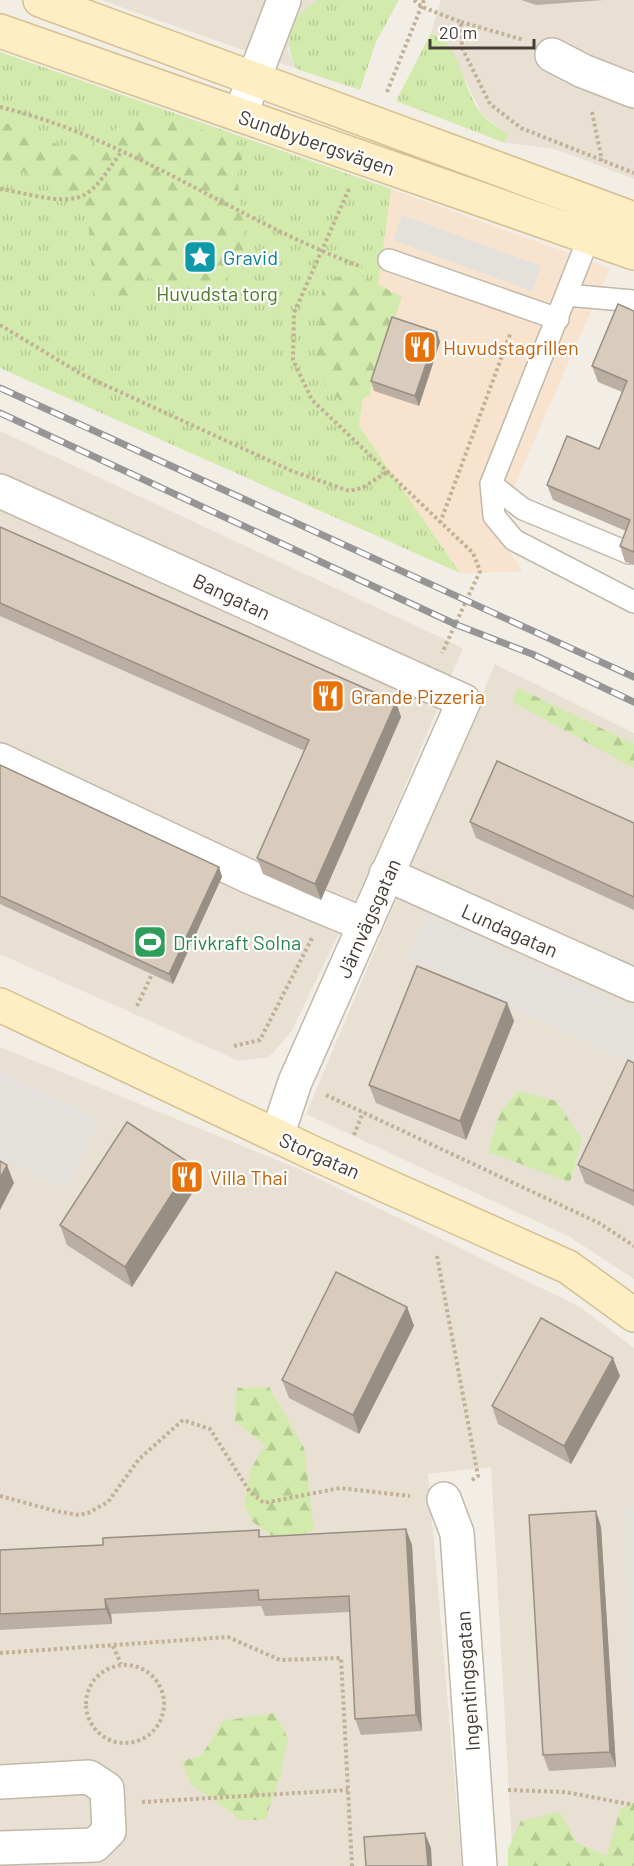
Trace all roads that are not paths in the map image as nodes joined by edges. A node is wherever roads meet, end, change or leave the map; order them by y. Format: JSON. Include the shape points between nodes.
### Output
{"nodes":[{"id":1,"x":40,"y":0,"type":"edge"},
{"id":2,"x":284,"y":0,"type":"edge"},
{"id":3,"x":0,"y":31,"type":"edge"},
{"id":4,"x":552,"y":55,"type":"road end"},
{"id":5,"x":255,"y":77,"type":"junction"},
{"id":6,"x":634,"y":91,"type":"edge"},
{"id":7,"x":240,"y":116,"type":"junction"},
{"id":8,"x":600,"y":207,"type":"junction"},
{"id":9,"x":634,"y":219,"type":"edge"},
{"id":10,"x":590,"y":238,"type":"junction"},
{"id":11,"x":634,"y":253,"type":"edge"},
{"id":12,"x":389,"y":260,"type":"dead end"},
{"id":13,"x":566,"y":296,"type":"junction"},
{"id":14,"x":634,"y":301,"type":"edge"},
{"id":15,"x":558,"y":319,"type":"junction"},
{"id":16,"x":491,"y":484,"type":"junction"},
{"id":17,"x":0,"y":490,"type":"edge"},
{"id":18,"x":629,"y":553,"type":"edge"},
{"id":19,"x":634,"y":602,"type":"edge"},
{"id":20,"x":464,"y":701,"type":"joint"},
{"id":21,"x":0,"y":760,"type":"edge"},
{"id":22,"x":386,"y":874,"type":"junction"},
{"id":23,"x":365,"y":925,"type":"junction"},
{"id":24,"x":634,"y":985,"type":"edge"},
{"id":25,"x":0,"y":1005,"type":"edge"},
{"id":26,"x":277,"y":1136,"type":"junction"},
{"id":27,"x":634,"y":1315,"type":"edge"},
{"id":28,"x":444,"y":1499,"type":"road end"},
{"id":29,"x":0,"y":1782,"type":"edge"},
{"id":30,"x":0,"y":1848,"type":"edge"},
{"id":31,"x":480,"y":1866,"type":"edge"}],
"edges":[{"from":1,"to":5,"type":"main road","name":"Sundbybergsvägen"},
{"from":2,"to":5,"type":"street"},
{"from":3,"to":7,"type":"main road","name":"Sundbybergsvägen"},
{"from":4,"to":6,"type":"street"},
{"from":5,"to":7,"type":"street"},
{"from":5,"to":8,"type":"main road","name":"Sundbybergsvägen"},
{"from":7,"to":10,"type":"main road","name":"Sundbybergsvägen"},
{"from":8,"to":9,"type":"main road","name":"Sundbybergsvägen"},
{"from":8,"to":10,"type":"lane"},
{"from":10,"to":11,"type":"main road","name":"Sundbybergsvägen"},
{"from":10,"to":13,"type":"lane"},
{"from":12,"to":15,"type":"lane"},
{"from":13,"to":14,"type":"lane"},
{"from":13,"to":15,"type":"lane"},
{"from":15,"to":16,"type":"lane"},
{"from":16,"to":18,"type":"lane","via":[[523,509]]},
{"from":16,"to":19,"type":"lane","via":[[494,516],[514,540]]},
{"from":17,"to":20,"type":"street","name":"Bangatan"},
{"from":20,"to":22,"type":"street","name":"Järnvägsgatan"},
{"from":21,"to":23,"type":"street","via":[[250,877]]},
{"from":22,"to":23,"type":"street","name":"Järnvägsgatan"},
{"from":22,"to":24,"type":"street","name":"Lundagatan"},
{"from":23,"to":26,"type":"street","name":"Järnvägsgatan","via":[[295,1082]]},
{"from":25,"to":26,"type":"main road","name":"Storgatan"},
{"from":26,"to":27,"type":"main road","name":"Storgatan","via":[[568,1267]]},
{"from":28,"to":31,"type":"street","name":"Ingentingsgatan","via":[[457,1533]]},
{"from":29,"to":30,"type":"street","via":[[89,1777],[107,1789],[109,1831],[94,1845]]}]}
